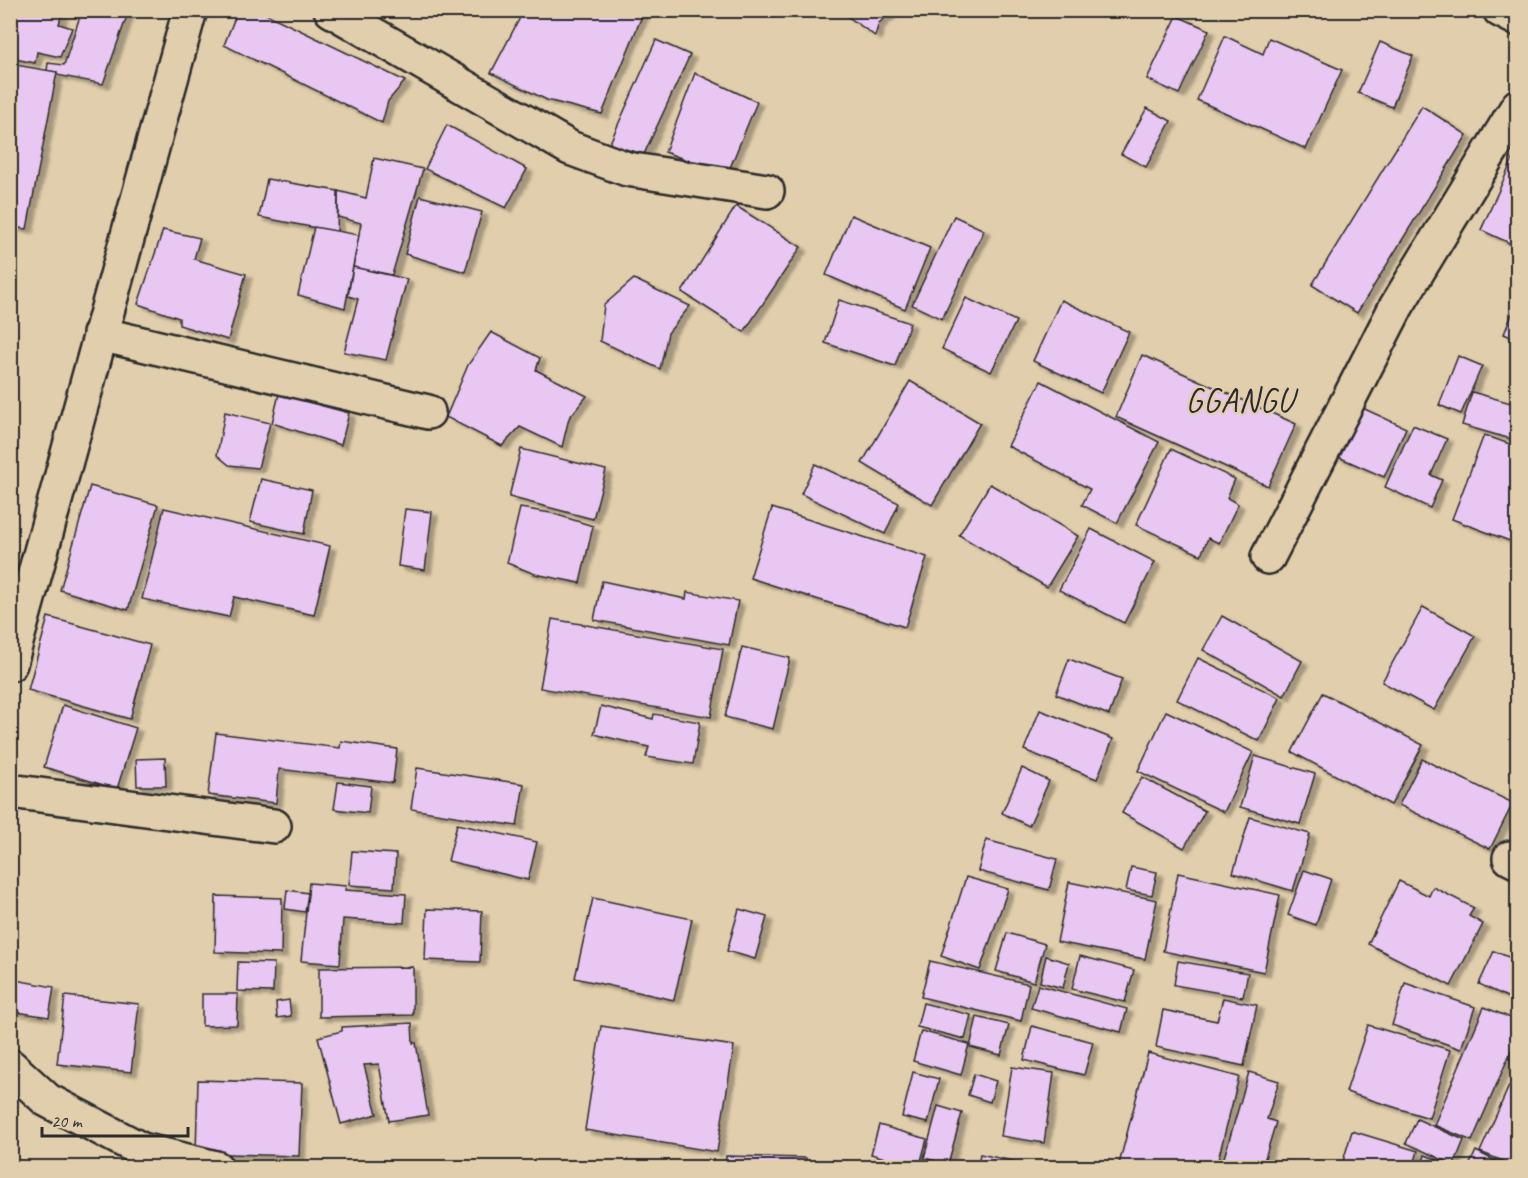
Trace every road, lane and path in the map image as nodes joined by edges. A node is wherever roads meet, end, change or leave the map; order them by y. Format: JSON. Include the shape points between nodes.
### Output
{"nodes":[{"id":1,"x":190,"y":10,"type":"edge"},
{"id":2,"x":331,"y":10,"type":"edge"},
{"id":3,"x":1500,"y":10,"type":"edge"},
{"id":4,"x":1518,"y":19,"type":"edge"},
{"id":5,"x":1518,"y":106,"type":"edge"},
{"id":6,"x":767,"y":191,"type":"dead end"},
{"id":7,"x":100,"y":334,"type":"junction"},
{"id":8,"x":428,"y":412,"type":"dead end"},
{"id":9,"x":1268,"y":557,"type":"dead end"},
{"id":10,"x":10,"y":664,"type":"edge"},
{"id":11,"x":10,"y":791,"type":"edge"},
{"id":12,"x":274,"y":826,"type":"dead end"},
{"id":13,"x":10,"y":1066,"type":"edge"},
{"id":14,"x":216,"y":1167,"type":"edge"}],
"edges":[{"from":1,"to":7,"type":"street"},
{"from":2,"to":6,"type":"street","via":[[570,148],[627,169]]},
{"from":3,"to":4,"type":"street"},
{"from":5,"to":9,"type":"street","via":[[1396,307]]},
{"from":7,"to":8,"type":"street"},
{"from":7,"to":10,"type":"street"},
{"from":11,"to":12,"type":"street"},
{"from":13,"to":14,"type":"street","via":[[47,1100],[142,1150]]}]}
